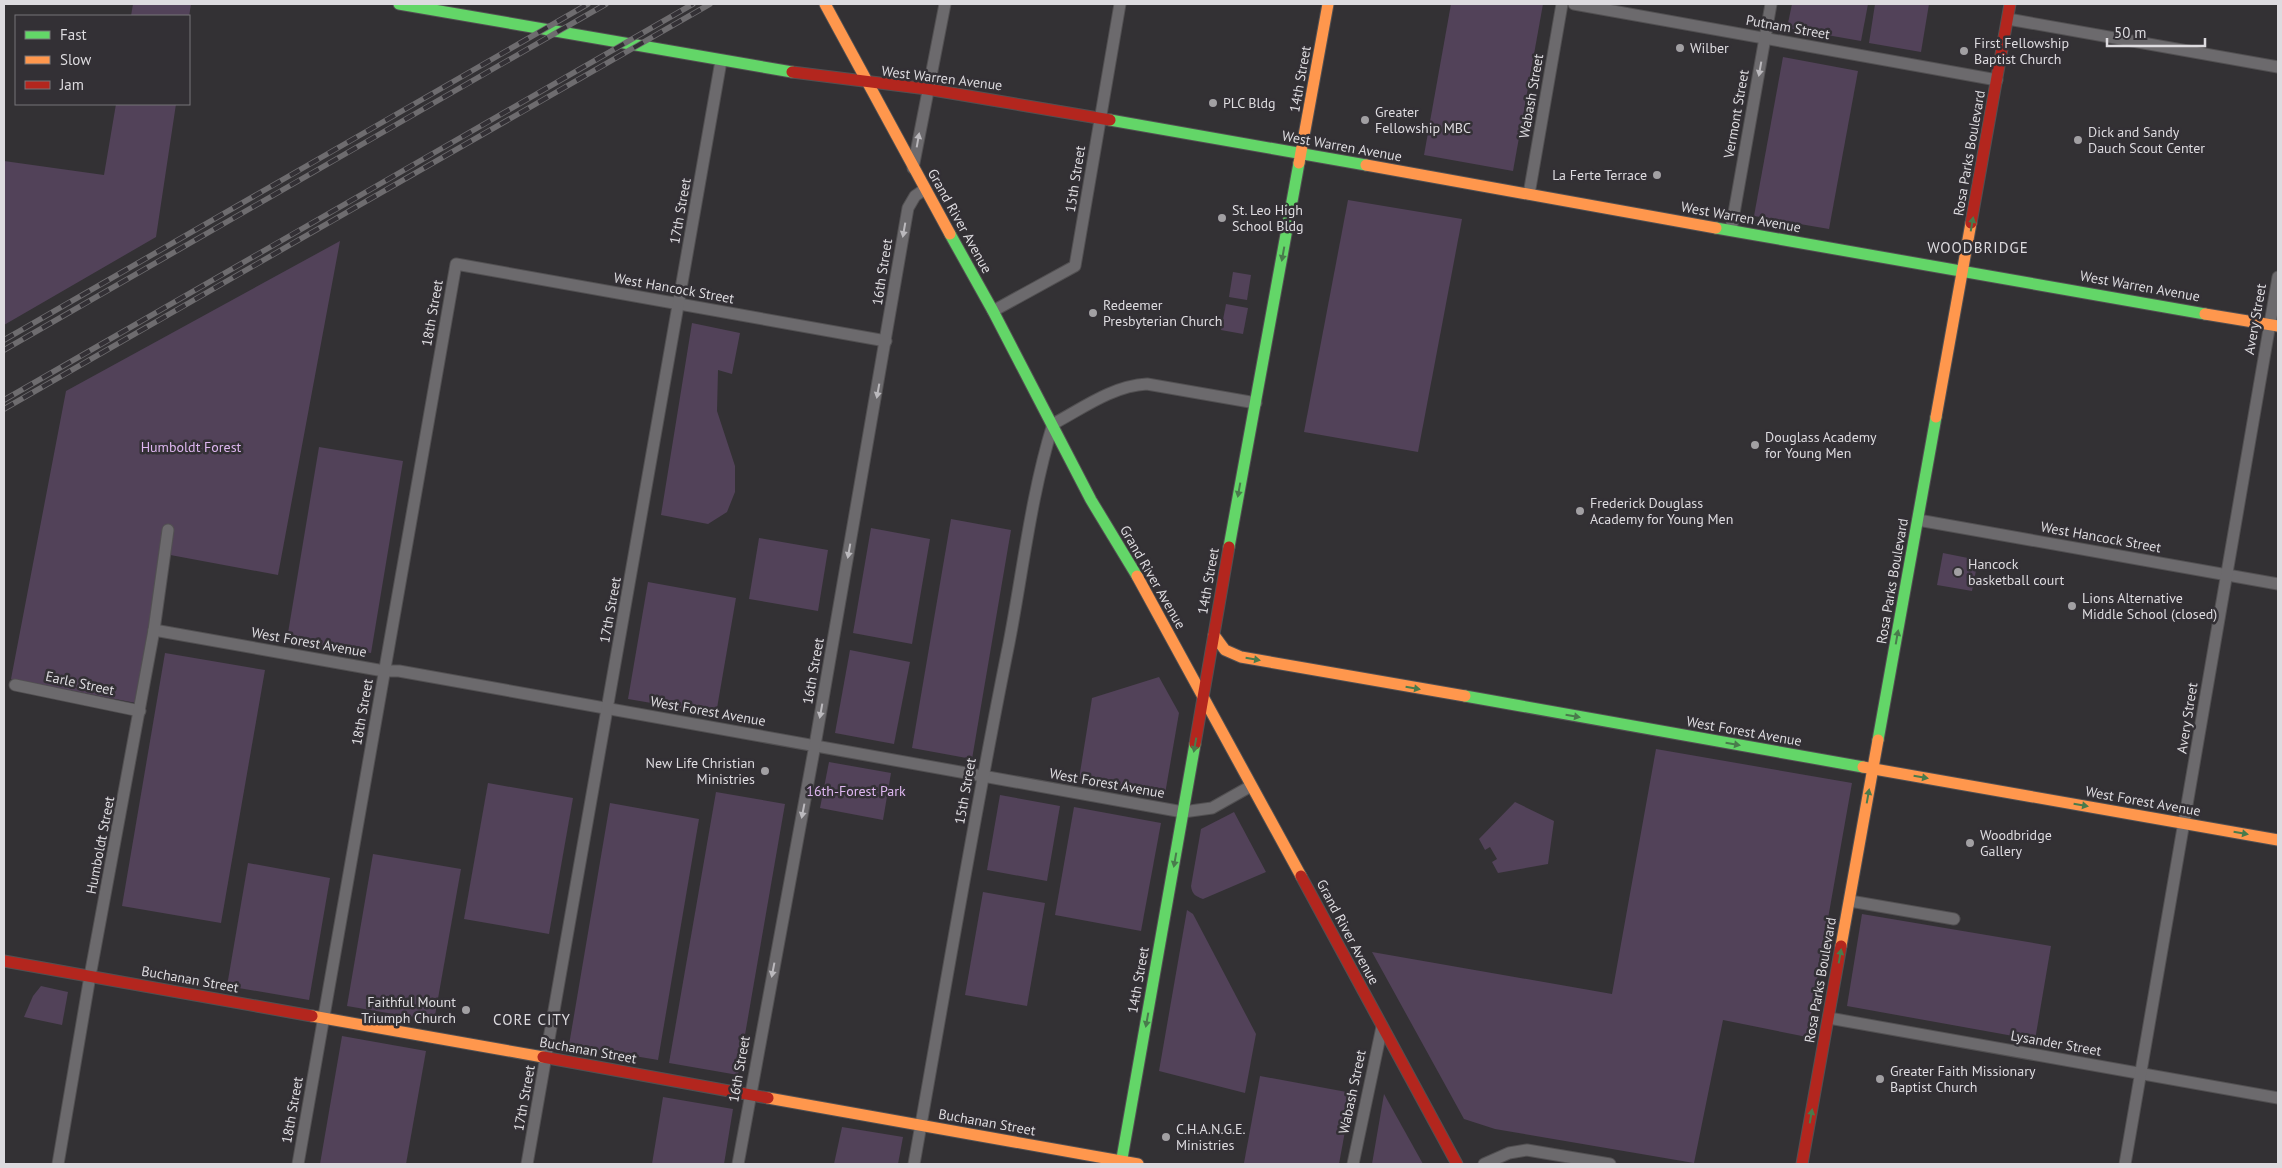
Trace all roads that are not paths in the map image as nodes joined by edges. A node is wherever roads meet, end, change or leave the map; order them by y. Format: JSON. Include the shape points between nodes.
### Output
{"nodes":[{"id":1,"x":399,"y":4,"type":"edge"},
{"id":2,"x":825,"y":4,"type":"edge"},
{"id":3,"x":945,"y":4,"type":"edge"},
{"id":4,"x":1120,"y":4,"type":"edge"},
{"id":5,"x":1328,"y":4,"type":"edge"},
{"id":6,"x":1562,"y":4,"type":"edge"},
{"id":7,"x":1574,"y":4,"type":"edge"},
{"id":8,"x":1772,"y":4,"type":"edge"},
{"id":9,"x":2010,"y":4,"type":"edge"},
{"id":10,"x":2008,"y":19,"type":"junction"},
{"id":11,"x":1765,"y":38,"type":"junction"},
{"id":12,"x":722,"y":61,"type":"junction"},
{"id":13,"x":2278,"y":67,"type":"edge"},
{"id":14,"x":1997,"y":80,"type":"junction"},
{"id":15,"x":869,"y":84,"type":"junction"},
{"id":16,"x":927,"y":89,"type":"junction"},
{"id":17,"x":1100,"y":118,"type":"junction"},
{"id":18,"x":1301,"y":154,"type":"junction"},
{"id":19,"x":913,"y":168,"type":"junction"},
{"id":20,"x":925,"y":189,"type":"junction"},
{"id":21,"x":1529,"y":194,"type":"junction"},
{"id":22,"x":1731,"y":230,"type":"junction"},
{"id":23,"x":456,"y":264,"type":"joint"},
{"id":24,"x":1963,"y":272,"type":"junction"},
{"id":25,"x":2278,"y":278,"type":"edge"},
{"id":26,"x":679,"y":304,"type":"junction"},
{"id":27,"x":993,"y":311,"type":"junction"},
{"id":28,"x":2274,"y":325,"type":"edge"},
{"id":29,"x":886,"y":341,"type":"junction"},
{"id":30,"x":1256,"y":403,"type":"junction"},
{"id":31,"x":1053,"y":424,"type":"junction"},
{"id":32,"x":1918,"y":520,"type":"junction"},
{"id":33,"x":168,"y":530,"type":"dead end"},
{"id":34,"x":2226,"y":575,"type":"junction"},
{"id":35,"x":2278,"y":584,"type":"edge"},
{"id":36,"x":154,"y":630,"type":"junction"},
{"id":37,"x":1214,"y":635,"type":"junction"},
{"id":38,"x":384,"y":671,"type":"junction"},
{"id":39,"x":15,"y":685,"type":"dead end"},
{"id":40,"x":1204,"y":697,"type":"junction"},
{"id":41,"x":608,"y":708,"type":"junction"},
{"id":42,"x":140,"y":711,"type":"junction"},
{"id":43,"x":815,"y":746,"type":"junction"},
{"id":44,"x":1873,"y":769,"type":"junction"},
{"id":45,"x":982,"y":776,"type":"junction"},
{"id":46,"x":1251,"y":786,"type":"junction"},
{"id":47,"x":1183,"y":812,"type":"junction"},
{"id":48,"x":2185,"y":823,"type":"junction"},
{"id":49,"x":2278,"y":840,"type":"edge"},
{"id":50,"x":1850,"y":901,"type":"junction"},
{"id":51,"x":1954,"y":919,"type":"dead end"},
{"id":52,"x":4,"y":961,"type":"edge"},
{"id":53,"x":90,"y":976,"type":"junction"},
{"id":54,"x":323,"y":1018,"type":"junction"},
{"id":55,"x":1829,"y":1018,"type":"junction"},
{"id":56,"x":1382,"y":1027,"type":"junction"},
{"id":57,"x":546,"y":1058,"type":"junction"},
{"id":58,"x":2141,"y":1074,"type":"junction"},
{"id":59,"x":750,"y":1094,"type":"junction"},
{"id":60,"x":2278,"y":1098,"type":"edge"},
{"id":61,"x":921,"y":1125,"type":"junction"},
{"id":62,"x":1122,"y":1163,"type":"edge"},
{"id":63,"x":58,"y":1164,"type":"edge"},
{"id":64,"x":298,"y":1164,"type":"edge"},
{"id":65,"x":527,"y":1164,"type":"edge"},
{"id":66,"x":738,"y":1164,"type":"edge"},
{"id":67,"x":914,"y":1164,"type":"edge"},
{"id":68,"x":1138,"y":1164,"type":"edge"},
{"id":69,"x":1353,"y":1164,"type":"edge"},
{"id":70,"x":1457,"y":1164,"type":"edge"},
{"id":71,"x":1484,"y":1164,"type":"edge"},
{"id":72,"x":1610,"y":1164,"type":"edge"},
{"id":73,"x":1802,"y":1164,"type":"edge"},
{"id":74,"x":2125,"y":1164,"type":"edge"}],
"edges":[{"from":1,"to":12,"type":"street","name":"West Warren Avenue"},
{"from":2,"to":15,"type":"street","name":"Grand River Avenue"},
{"from":3,"to":16,"type":"street"},
{"from":4,"to":17,"type":"street","name":"15th Street"},
{"from":5,"to":18,"type":"street","name":"14th Street"},
{"from":6,"to":21,"type":"street","name":"Wabash Street"},
{"from":7,"to":11,"type":"street","name":"Putnam Street"},
{"from":8,"to":11,"type":"street","name":"Vermont Street"},
{"from":9,"to":10,"type":"street","name":"Rosa Parks Boulevard"},
{"from":10,"to":13,"type":"street"},
{"from":10,"to":14,"type":"street","name":"Rosa Parks Boulevard"},
{"from":11,"to":14,"type":"street","name":"Putnam Street"},
{"from":11,"to":22,"type":"street","name":"Vermont Street","one_way":true},
{"from":12,"to":15,"type":"street","name":"West Warren Avenue"},
{"from":12,"to":26,"type":"street","name":"17th Street"},
{"from":24,"to":14,"type":"street","name":"Rosa Parks Boulevard","one_way":true},
{"from":15,"to":16,"type":"street","name":"West Warren Avenue"},
{"from":15,"to":19,"type":"street","name":"Grand River Avenue"},
{"from":16,"to":17,"type":"street","name":"West Warren Avenue"},
{"from":19,"to":16,"type":"street","one_way":true},
{"from":17,"to":18,"type":"street","name":"West Warren Avenue"},
{"from":17,"to":27,"type":"street","name":"15th Street","via":[[1075,266]]},
{"from":18,"to":21,"type":"street","name":"West Warren Avenue"},
{"from":18,"to":30,"type":"street","name":"14th Street","one_way":true},
{"from":19,"to":20,"type":"street","name":"Grand River Avenue"},
{"from":20,"to":27,"type":"street","name":"Grand River Avenue"},
{"from":20,"to":29,"type":"street","name":"16th Street","one_way":true,"via":[[915,196],[908,208]]},
{"from":21,"to":22,"type":"street","name":"West Warren Avenue"},
{"from":22,"to":24,"type":"street","name":"West Warren Avenue"},
{"from":23,"to":26,"type":"street","name":"West Hancock Street"},
{"from":23,"to":38,"type":"street","name":"18th Street"},
{"from":24,"to":28,"type":"street","name":"West Warren Avenue"},
{"from":24,"to":32,"type":"street","name":"Rosa Parks Boulevard"},
{"from":25,"to":28,"type":"street","name":"Avery Street"},
{"from":26,"to":29,"type":"street","name":"West Hancock Street"},
{"from":26,"to":41,"type":"street","name":"17th Street"},
{"from":27,"to":31,"type":"street","name":"Grand River Avenue"},
{"from":28,"to":34,"type":"street","name":"Avery Street"},
{"from":29,"to":43,"type":"street","name":"16th Street","one_way":true},
{"from":30,"to":31,"type":"street","via":[[1147,384],[1130,385],[1104,395]]},
{"from":30,"to":37,"type":"street","name":"14th Street","one_way":true},
{"from":31,"to":40,"type":"street","name":"Grand River Avenue","via":[[1091,500]]},
{"from":31,"to":45,"type":"street","name":"15th Street","via":[[1035,494]]},
{"from":32,"to":34,"type":"street","name":"West Hancock Street"},
{"from":44,"to":32,"type":"street","name":"Rosa Parks Boulevard","one_way":true},
{"from":33,"to":36,"type":"street","name":"Humboldt Street"},
{"from":34,"to":35,"type":"street","name":"West Hancock Street"},
{"from":34,"to":48,"type":"street","name":"Avery Street"},
{"from":36,"to":38,"type":"street","name":"West Forest Avenue"},
{"from":36,"to":42,"type":"street","name":"Humboldt Street"},
{"from":37,"to":40,"type":"street","name":"14th Street"},
{"from":37,"to":44,"type":"street","name":"West Forest Avenue","one_way":true,"via":[[1225,650],[1242,657]]},
{"from":38,"to":41,"type":"street","name":"West Forest Avenue"},
{"from":38,"to":54,"type":"street","name":"18th Street"},
{"from":39,"to":42,"type":"street","name":"Earle Street"},
{"from":40,"to":46,"type":"street","name":"Grand River Avenue"},
{"from":40,"to":47,"type":"street","name":"14th Street","one_way":true},
{"from":41,"to":43,"type":"street","name":"West Forest Avenue"},
{"from":41,"to":57,"type":"street","name":"17th Street"},
{"from":42,"to":53,"type":"street","name":"Humboldt Street"},
{"from":43,"to":45,"type":"street","name":"West Forest Avenue"},
{"from":43,"to":59,"type":"street","name":"16th Street","one_way":true},
{"from":44,"to":48,"type":"street","name":"West Forest Avenue","one_way":true},
{"from":50,"to":44,"type":"street","name":"Rosa Parks Boulevard","one_way":true},
{"from":45,"to":47,"type":"street","name":"West Forest Avenue"},
{"from":45,"to":61,"type":"street","name":"15th Street"},
{"from":46,"to":47,"type":"street","name":"West Forest Avenue","via":[[1212,808]]},
{"from":46,"to":56,"type":"street","name":"Grand River Avenue"},
{"from":47,"to":62,"type":"street","name":"14th Street","one_way":true},
{"from":48,"to":49,"type":"street","name":"West Forest Avenue","one_way":true},
{"from":48,"to":58,"type":"street","name":"Avery Street"},
{"from":50,"to":51,"type":"street"},
{"from":55,"to":50,"type":"street","name":"Rosa Parks Boulevard","one_way":true},
{"from":52,"to":53,"type":"street","name":"Buchanan Street"},
{"from":53,"to":54,"type":"street","name":"Buchanan Street"},
{"from":53,"to":63,"type":"street","name":"Humboldt Street"},
{"from":54,"to":57,"type":"street","name":"Buchanan Street"},
{"from":54,"to":64,"type":"street","name":"18th Street"},
{"from":55,"to":58,"type":"street","name":"Lysander Street"},
{"from":73,"to":55,"type":"street","name":"Rosa Parks Boulevard","one_way":true},
{"from":56,"to":69,"type":"street","name":"Wabash Street"},
{"from":56,"to":70,"type":"street","name":"Grand River Avenue"},
{"from":57,"to":59,"type":"street","name":"Buchanan Street"},
{"from":57,"to":65,"type":"street","name":"17th Street"},
{"from":58,"to":60,"type":"street","name":"Lysander Street"},
{"from":58,"to":74,"type":"street","name":"Avery Street"},
{"from":59,"to":61,"type":"street","name":"Buchanan Street"},
{"from":59,"to":66,"type":"street","name":"16th Street"},
{"from":61,"to":62,"type":"street","name":"Buchanan Street"},
{"from":61,"to":67,"type":"street","name":"15th Street"},
{"from":62,"to":68,"type":"street","name":"Buchanan Street"},
{"from":71,"to":72,"type":"street","via":[[1509,1153],[1527,1150]]}]}
